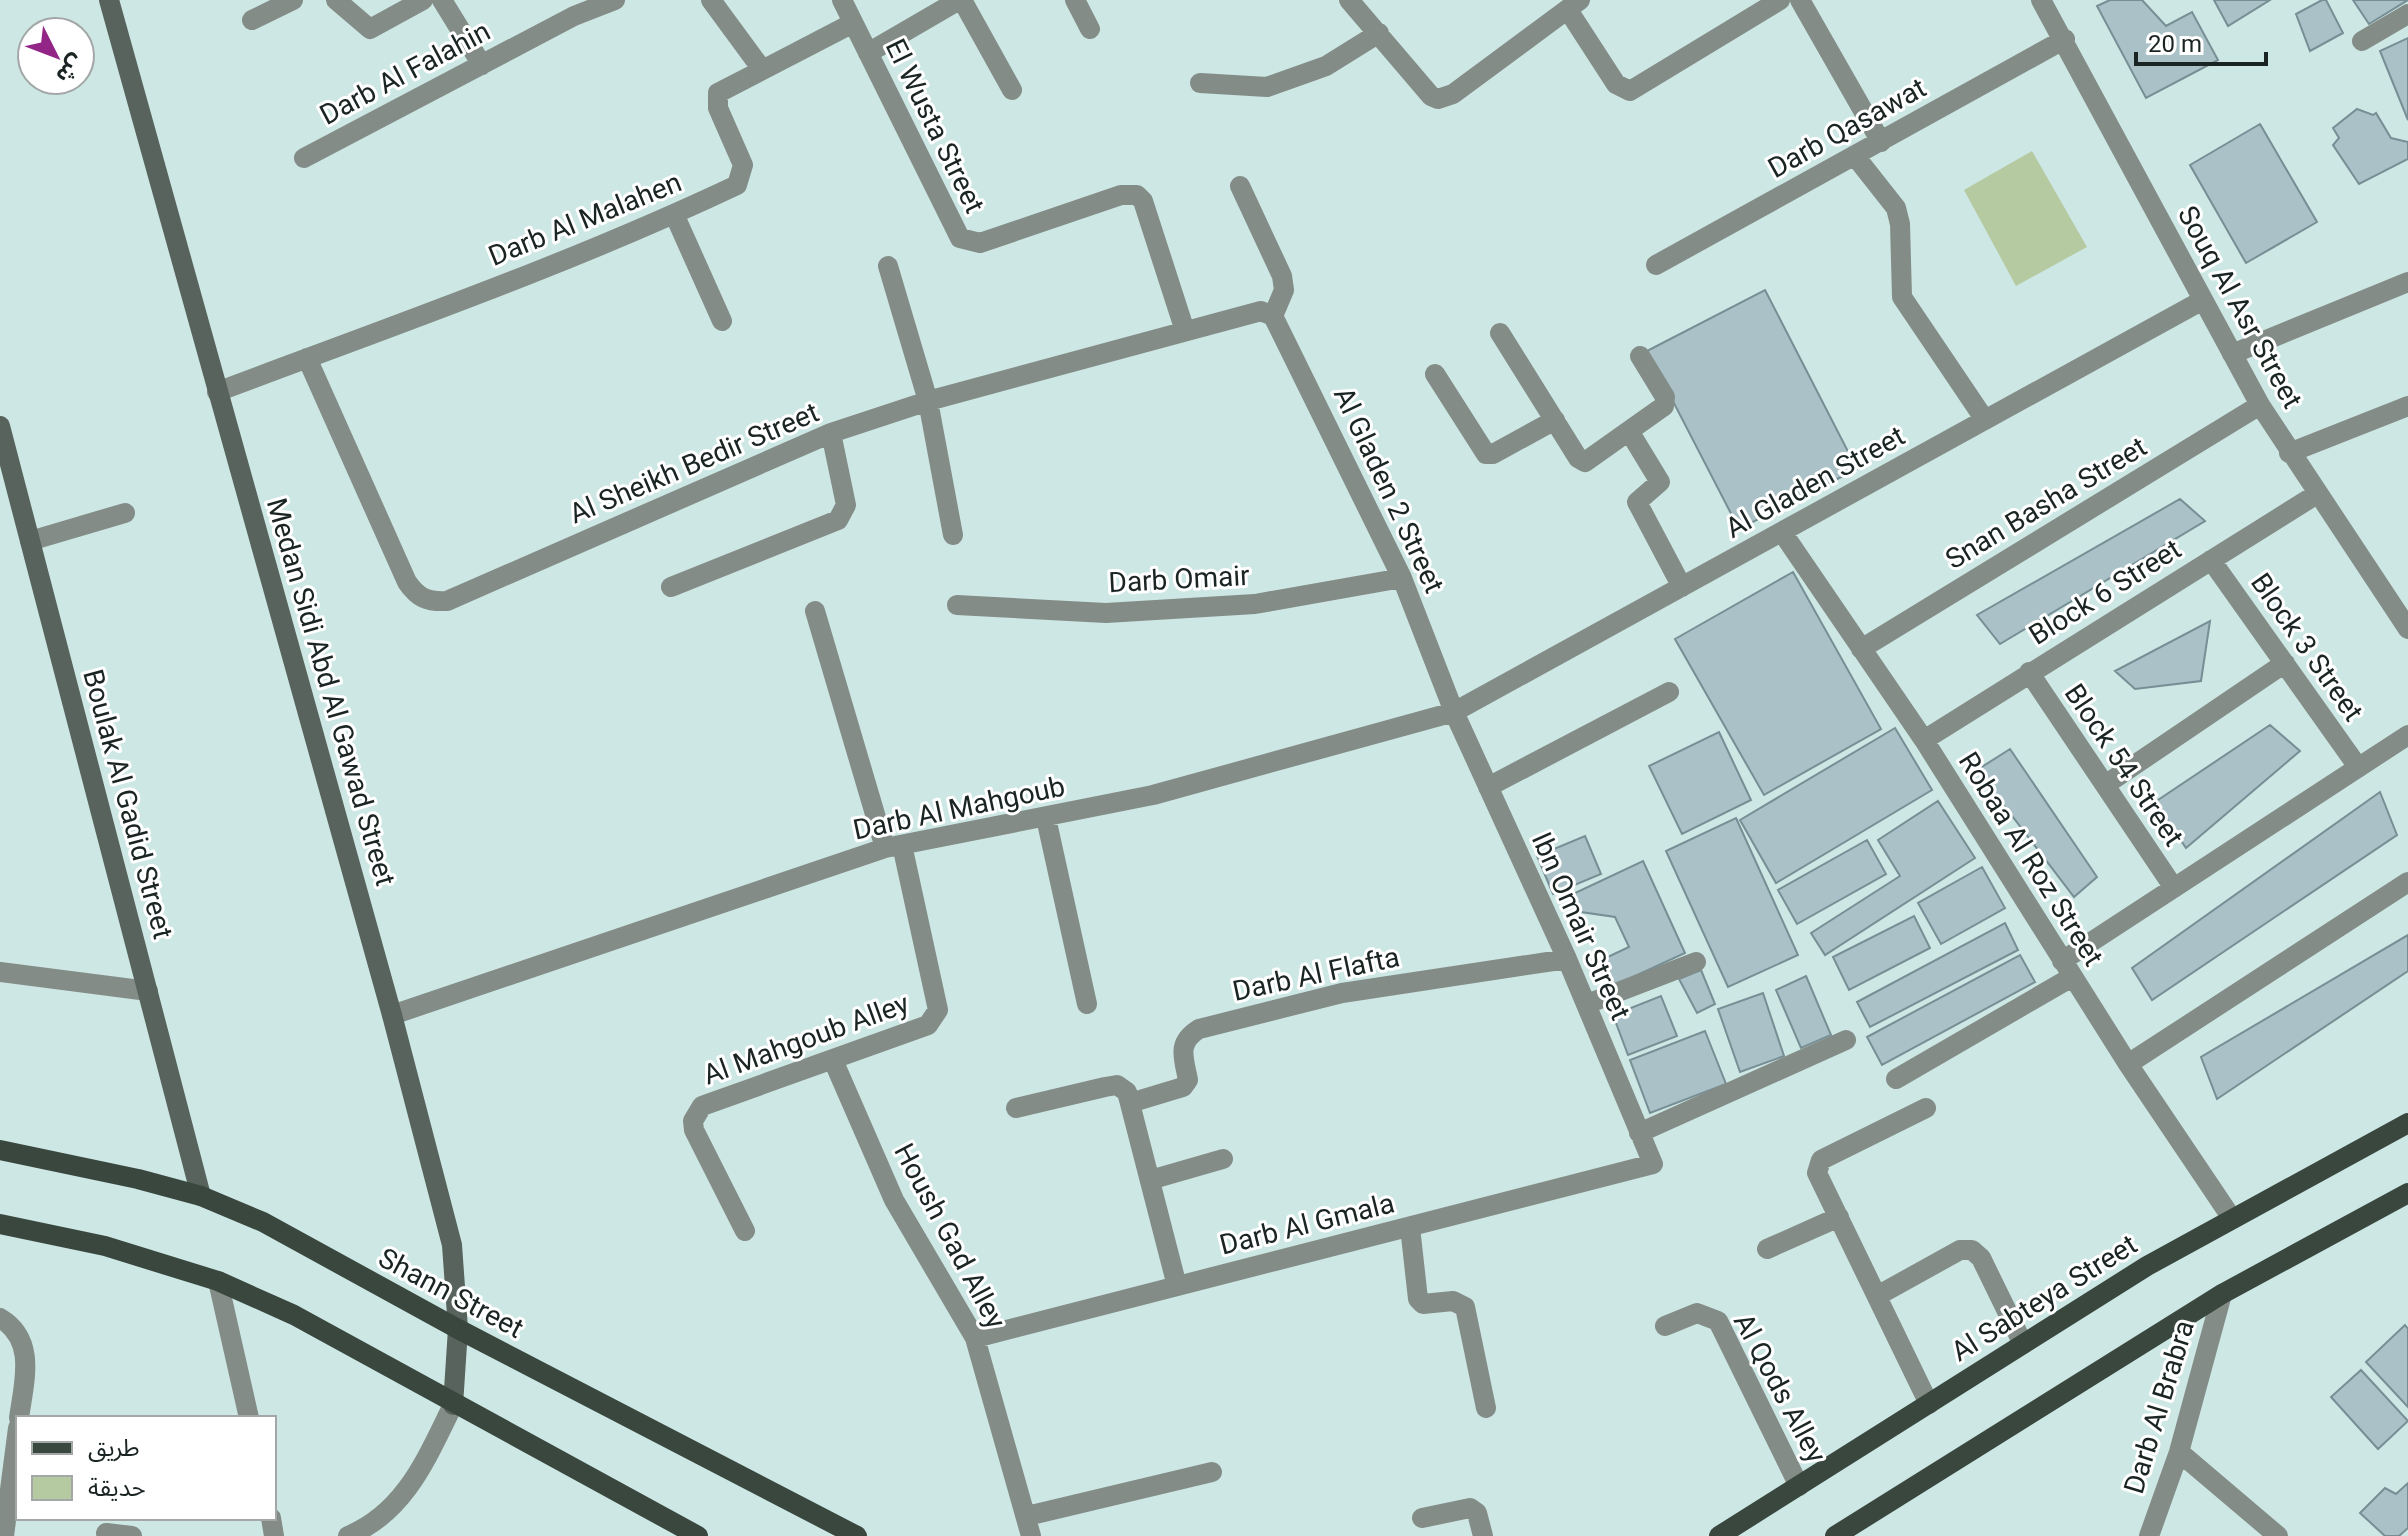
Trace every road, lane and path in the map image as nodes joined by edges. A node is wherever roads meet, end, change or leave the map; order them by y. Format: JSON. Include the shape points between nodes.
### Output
{"nodes":[{"id":1,"x":109,"y":0,"type":"edge"},
{"id":2,"x":293,"y":0,"type":"edge"},
{"id":3,"x":336,"y":0,"type":"edge"},
{"id":4,"x":423,"y":0,"type":"edge"},
{"id":5,"x":442,"y":0,"type":"edge"},
{"id":6,"x":615,"y":0,"type":"edge"},
{"id":7,"x":711,"y":0,"type":"edge"},
{"id":8,"x":842,"y":0,"type":"edge"},
{"id":9,"x":960,"y":0,"type":"edge"},
{"id":10,"x":1075,"y":0,"type":"edge"},
{"id":11,"x":1349,"y":0,"type":"edge"},
{"id":12,"x":1780,"y":0,"type":"edge"},
{"id":13,"x":1800,"y":0,"type":"edge"},
{"id":14,"x":2041,"y":0,"type":"edge"},
{"id":15,"x":1574,"y":5,"type":"edge"},
{"id":16,"x":570,"y":8,"type":"edge"},
{"id":17,"x":2408,"y":14,"type":"edge"},
{"id":18,"x":252,"y":20,"type":"dead end"},
{"id":19,"x":853,"y":23,"type":"junction"},
{"id":20,"x":1090,"y":29,"type":"dead end"},
{"id":21,"x":1379,"y":33,"type":"junction"},
{"id":22,"x":2065,"y":39,"type":"junction"},
{"id":23,"x":2362,"y":41,"type":"dead end"},
{"id":24,"x":868,"y":53,"type":"junction"},
{"id":25,"x":482,"y":65,"type":"junction"},
{"id":26,"x":761,"y":68,"type":"junction"},
{"id":27,"x":1200,"y":83,"type":"dead end"},
{"id":28,"x":1012,"y":90,"type":"dead end"},
{"id":29,"x":1881,"y":142,"type":"junction"},
{"id":30,"x":1855,"y":156,"type":"junction"},
{"id":31,"x":304,"y":158,"type":"dead end"},
{"id":32,"x":1240,"y":186,"type":"dead end"},
{"id":33,"x":675,"y":216,"type":"junction"},
{"id":34,"x":1656,"y":265,"type":"dead end"},
{"id":35,"x":888,"y":266,"type":"dead end"},
{"id":36,"x":2408,"y":282,"type":"edge"},
{"id":37,"x":2203,"y":300,"type":"junction"},
{"id":38,"x":1263,"y":314,"type":"junction"},
{"id":39,"x":722,"y":321,"type":"dead end"},
{"id":40,"x":1185,"y":331,"type":"junction"},
{"id":41,"x":1500,"y":333,"type":"dead end"},
{"id":42,"x":2232,"y":354,"type":"junction"},
{"id":43,"x":1640,"y":356,"type":"dead end"},
{"id":44,"x":307,"y":358,"type":"junction"},
{"id":45,"x":1435,"y":374,"type":"dead end"},
{"id":46,"x":217,"y":392,"type":"junction"},
{"id":47,"x":928,"y":401,"type":"junction"},
{"id":48,"x":2260,"y":405,"type":"junction"},
{"id":49,"x":2408,"y":406,"type":"edge"},
{"id":50,"x":1555,"y":420,"type":"junction"},
{"id":51,"x":1985,"y":420,"type":"junction"},
{"id":52,"x":0,"y":426,"type":"edge"},
{"id":53,"x":1629,"y":431,"type":"junction"},
{"id":54,"x":831,"y":433,"type":"junction"},
{"id":55,"x":2289,"y":453,"type":"junction"},
{"id":56,"x":2317,"y":494,"type":"junction"},
{"id":57,"x":125,"y":513,"type":"dead end"},
{"id":58,"x":1782,"y":532,"type":"junction"},
{"id":59,"x":953,"y":535,"type":"dead end"},
{"id":60,"x":30,"y":541,"type":"junction"},
{"id":61,"x":2211,"y":560,"type":"junction"},
{"id":62,"x":1402,"y":578,"type":"junction"},
{"id":63,"x":671,"y":587,"type":"dead end"},
{"id":64,"x":1682,"y":587,"type":"junction"},
{"id":65,"x":957,"y":605,"type":"dead end"},
{"id":66,"x":815,"y":611,"type":"dead end"},
{"id":67,"x":2408,"y":629,"type":"edge"},
{"id":68,"x":1861,"y":649,"type":"junction"},
{"id":69,"x":2285,"y":663,"type":"junction"},
{"id":70,"x":2029,"y":672,"type":"junction"},
{"id":71,"x":1669,"y":692,"type":"dead end"},
{"id":72,"x":1454,"y":712,"type":"junction"},
{"id":73,"x":2408,"y":735,"type":"edge"},
{"id":74,"x":1924,"y":740,"type":"junction"},
{"id":75,"x":2358,"y":767,"type":"junction"},
{"id":76,"x":2105,"y":785,"type":"junction"},
{"id":77,"x":1488,"y":787,"type":"junction"},
{"id":78,"x":1046,"y":818,"type":"junction"},
{"id":79,"x":893,"y":847,"type":"junction"},
{"id":80,"x":2408,"y":882,"type":"edge"},
{"id":81,"x":2174,"y":888,"type":"junction"},
{"id":82,"x":1567,"y":959,"type":"junction"},
{"id":83,"x":1696,"y":962,"type":"dead end"},
{"id":84,"x":2067,"y":969,"type":"junction"},
{"id":85,"x":0,"y":972,"type":"edge"},
{"id":86,"x":148,"y":991,"type":"junction"},
{"id":87,"x":1087,"y":1004,"type":"dead end"},
{"id":88,"x":1587,"y":1004,"type":"junction"},
{"id":89,"x":392,"y":1015,"type":"junction"},
{"id":90,"x":1846,"y":1040,"type":"dead end"},
{"id":91,"x":833,"y":1060,"type":"junction"},
{"id":92,"x":2128,"y":1064,"type":"junction"},
{"id":93,"x":1896,"y":1079,"type":"dead end"},
{"id":94,"x":1130,"y":1103,"type":"junction"},
{"id":95,"x":1016,"y":1108,"type":"dead end"},
{"id":96,"x":1926,"y":1108,"type":"dead end"},
{"id":97,"x":2408,"y":1123,"type":"edge"},
{"id":98,"x":1639,"y":1133,"type":"junction"},
{"id":99,"x":0,"y":1150,"type":"edge"},
{"id":100,"x":1223,"y":1159,"type":"dead end"},
{"id":101,"x":1653,"y":1164,"type":"joint"},
{"id":102,"x":1150,"y":1180,"type":"junction"},
{"id":103,"x":2408,"y":1193,"type":"edge"},
{"id":104,"x":201,"y":1196,"type":"junction"},
{"id":105,"x":1839,"y":1217,"type":"junction"},
{"id":106,"x":2231,"y":1217,"type":"junction"},
{"id":107,"x":0,"y":1224,"type":"edge"},
{"id":108,"x":1410,"y":1227,"type":"junction"},
{"id":109,"x":745,"y":1231,"type":"dead end"},
{"id":110,"x":1767,"y":1249,"type":"dead end"},
{"id":111,"x":218,"y":1281,"type":"junction"},
{"id":112,"x":1177,"y":1286,"type":"junction"},
{"id":113,"x":2222,"y":1294,"type":"junction"},
{"id":114,"x":1877,"y":1296,"type":"junction"},
{"id":115,"x":0,"y":1318,"type":"edge"},
{"id":116,"x":1665,"y":1326,"type":"dead end"},
{"id":117,"x":458,"y":1329,"type":"junction"},
{"id":118,"x":975,"y":1338,"type":"junction"},
{"id":119,"x":2023,"y":1344,"type":"junction"},
{"id":120,"x":1929,"y":1404,"type":"junction"},
{"id":121,"x":453,"y":1405,"type":"junction"},
{"id":122,"x":1486,"y":1408,"type":"dead end"},
{"id":123,"x":19,"y":1416,"type":"edge"},
{"id":124,"x":249,"y":1416,"type":"edge"},
{"id":125,"x":16,"y":1443,"type":"edge"},
{"id":126,"x":2179,"y":1452,"type":"junction"},
{"id":127,"x":1212,"y":1472,"type":"dead end"},
{"id":128,"x":1799,"y":1486,"type":"junction"},
{"id":129,"x":1422,"y":1518,"type":"dead end"},
{"id":130,"x":1029,"y":1526,"type":"edge"},
{"id":131,"x":106,"y":1533,"type":"dead end"},
{"id":132,"x":4,"y":1536,"type":"edge"},
{"id":133,"x":132,"y":1536,"type":"edge"},
{"id":134,"x":348,"y":1536,"type":"edge"},
{"id":135,"x":698,"y":1536,"type":"edge"},
{"id":136,"x":857,"y":1536,"type":"edge"},
{"id":137,"x":1483,"y":1536,"type":"edge"},
{"id":138,"x":1719,"y":1536,"type":"edge"},
{"id":139,"x":1835,"y":1536,"type":"edge"},
{"id":140,"x":2149,"y":1536,"type":"edge"},
{"id":141,"x":2278,"y":1536,"type":"edge"}],
"edges":[{"from":1,"to":46,"type":"street","name":"Medan Sidi Abd Al Gawad Street"},
{"from":2,"to":18,"type":"street"},
{"from":3,"to":4,"type":"street","via":[[370,29]]},
{"from":5,"to":25,"type":"street"},
{"from":6,"to":16,"type":"street","name":"Darb Al Falahin"},
{"from":7,"to":26,"type":"street"},
{"from":8,"to":19,"type":"street","name":"El Wusta Street"},
{"from":9,"to":24,"type":"street"},
{"from":9,"to":28,"type":"street"},
{"from":10,"to":20,"type":"street"},
{"from":11,"to":21,"type":"street"},
{"from":12,"to":15,"type":"street","via":[[1630,91],[1616,84]]},
{"from":13,"to":29,"type":"street"},
{"from":14,"to":22,"type":"street","name":"Souq Al Asr Street"},
{"from":15,"to":21,"type":"street","via":[[1446,98],[1431,96]]},
{"from":16,"to":25,"type":"street","name":"Darb Al Falahin"},
{"from":17,"to":23,"type":"street"},
{"from":19,"to":24,"type":"street","name":"El Wusta Street"},
{"from":19,"to":26,"type":"street","name":"Darb Al Malahen"},
{"from":21,"to":27,"type":"street","via":[[1326,66],[1267,87]]},
{"from":22,"to":29,"type":"street","name":"Darb Qasawat"},
{"from":22,"to":37,"type":"street","name":"Souq Al Asr Street"},
{"from":24,"to":40,"type":"street","name":"El Wusta Street","via":[[960,238],[980,243],[1121,195],[1137,195]]},
{"from":25,"to":31,"type":"street","name":"Darb Al Falahin"},
{"from":26,"to":33,"type":"street","name":"Darb Al Malahen","via":[[724,88],[716,101],[743,165],[741,179]]},
{"from":29,"to":30,"type":"street","name":"Darb Qasawat"},
{"from":30,"to":34,"type":"street","name":"Darb Qasawat"},
{"from":30,"to":51,"type":"street","via":[[1896,208],[1902,297]]},
{"from":32,"to":38,"type":"street","via":[[1282,276],[1284,290]]},
{"from":33,"to":39,"type":"street"},
{"from":33,"to":44,"type":"street","name":"Darb Al Malahen"},
{"from":35,"to":47,"type":"street"},
{"from":36,"to":42,"type":"street"},
{"from":37,"to":42,"type":"street","name":"Souq Al Asr Street"},
{"from":37,"to":51,"type":"street","name":"Al Gladen Street"},
{"from":38,"to":40,"type":"street","name":"Al Sheikh Bedir Street"},
{"from":38,"to":62,"type":"street","name":"Al Gladen 2 Street"},
{"from":40,"to":47,"type":"street","name":"Al Sheikh Bedir Street"},
{"from":41,"to":50,"type":"street"},
{"from":42,"to":48,"type":"street","name":"Souq Al Asr Street"},
{"from":43,"to":53,"type":"street","via":[[1666,401]]},
{"from":44,"to":46,"type":"street","name":"Darb Al Malahen"},
{"from":44,"to":54,"type":"street","name":"Al Sheikh Bedir Street","via":[[407,582],[417,596],[432,602],[447,601]]},
{"from":45,"to":50,"type":"street","via":[[1486,454]]},
{"from":46,"to":89,"type":"street","name":"Medan Sidi Abd Al Gawad Street"},
{"from":47,"to":54,"type":"street","name":"Al Sheikh Bedir Street"},
{"from":47,"to":59,"type":"street"},
{"from":48,"to":55,"type":"street","name":"Souq Al Asr Street"},
{"from":48,"to":68,"type":"street","name":"Snan Basha Street"},
{"from":49,"to":55,"type":"street"},
{"from":50,"to":53,"type":"street","via":[[1585,462]]},
{"from":51,"to":58,"type":"street","name":"Al Gladen Street"},
{"from":52,"to":60,"type":"street","name":"Boulak Al Gadid Street"},
{"from":53,"to":64,"type":"street","via":[[1660,480],[1637,502]]},
{"from":54,"to":63,"type":"street","via":[[846,505],[838,520]]},
{"from":55,"to":56,"type":"street","name":"Souq Al Asr Street"},
{"from":56,"to":61,"type":"street","name":"Block 6 Street"},
{"from":56,"to":67,"type":"street","name":"Souq Al Asr Street"},
{"from":57,"to":60,"type":"street"},
{"from":58,"to":64,"type":"street","name":"Al Gladen Street"},
{"from":58,"to":68,"type":"street","name":"Robaa Al Roz Street"},
{"from":60,"to":86,"type":"street","name":"Boulak Al Gadid Street"},
{"from":61,"to":69,"type":"street","name":"Block 3 Street"},
{"from":61,"to":70,"type":"street","name":"Block 6 Street"},
{"from":62,"to":65,"type":"street","name":"Darb Omair","via":[[1255,604],[1106,613]]},
{"from":62,"to":72,"type":"street","name":"Al Gladen 2 Street"},
{"from":64,"to":72,"type":"street","name":"Al Gladen Street"},
{"from":66,"to":79,"type":"street","name":"Al Mahgoub Alley"},
{"from":68,"to":74,"type":"street","name":"Robaa Al Roz Street"},
{"from":69,"to":75,"type":"street","name":"Block 3 Street"},
{"from":69,"to":76,"type":"street"},
{"from":70,"to":74,"type":"street","name":"Block 6 Street"},
{"from":70,"to":76,"type":"street","name":"Block 54 Street"},
{"from":71,"to":77,"type":"street"},
{"from":72,"to":77,"type":"street","name":"Ibn Omair Street"},
{"from":72,"to":78,"type":"street","name":"Darb Al Mahgoub","via":[[1181,788]]},
{"from":73,"to":75,"type":"street"},
{"from":74,"to":84,"type":"street","name":"Robaa Al Roz Street"},
{"from":75,"to":81,"type":"street"},
{"from":76,"to":81,"type":"street","name":"Block 54 Street"},
{"from":77,"to":82,"type":"street","name":"Ibn Omair Street"},
{"from":78,"to":79,"type":"street","name":"Darb Al Mahgoub"},
{"from":78,"to":87,"type":"street"},
{"from":79,"to":89,"type":"street","name":"Darb Al Mahgoub"},
{"from":79,"to":91,"type":"street","name":"Al Mahgoub Alley","via":[[938,1010],[928,1025]]},
{"from":80,"to":92,"type":"street"},
{"from":81,"to":84,"type":"street"},
{"from":82,"to":88,"type":"street","name":"Ibn Omair Street"},
{"from":82,"to":94,"type":"street","name":"Darb Al Flafta","via":[[1342,993],[1199,1029],[1181,1054],[1187,1083]]},
{"from":83,"to":88,"type":"street"},
{"from":84,"to":92,"type":"street","name":"Robaa Al Roz Street"},
{"from":84,"to":93,"type":"street"},
{"from":85,"to":86,"type":"street"},
{"from":86,"to":104,"type":"street","name":"Boulak Al Gadid Street"},
{"from":88,"to":98,"type":"street","name":"Ibn Omair Street"},
{"from":89,"to":117,"type":"street","name":"Medan Sidi Abd Al Gawad Street","via":[[452,1245]]},
{"from":90,"to":98,"type":"street"},
{"from":91,"to":109,"type":"street","name":"Al Mahgoub Alley","via":[[696,1112],[694,1130]]},
{"from":91,"to":118,"type":"street","name":"Housh Gad Alley","via":[[894,1200]]},
{"from":92,"to":106,"type":"street","name":"Robaa Al Roz Street"},
{"from":94,"to":95,"type":"street","via":[[1127,1092],[1117,1085]]},
{"from":94,"to":102,"type":"street"},
{"from":96,"to":105,"type":"street","via":[[1821,1160],[1817,1173]]},
{"from":97,"to":106,"type":"main road","name":"Al Sabteya Street"},
{"from":98,"to":101,"type":"street","name":"Ibn Omair Street"},
{"from":99,"to":104,"type":"main road","name":"Shann Street"},
{"from":100,"to":102,"type":"street"},
{"from":101,"to":108,"type":"street","name":"Darb Al Gmala"},
{"from":102,"to":112,"type":"street"},
{"from":103,"to":113,"type":"main road"},
{"from":104,"to":117,"type":"main road","name":"Shann Street","via":[[263,1222]]},
{"from":105,"to":110,"type":"street"},
{"from":105,"to":114,"type":"street"},
{"from":106,"to":119,"type":"main road","name":"Al Sabteya Street"},
{"from":107,"to":111,"type":"main road","via":[[105,1246]]},
{"from":108,"to":112,"type":"street","name":"Darb Al Gmala"},
{"from":108,"to":122,"type":"street","via":[[1418,1299],[1423,1304],[1453,1301],[1465,1307]]},
{"from":111,"to":121,"type":"main road","via":[[294,1315]]},
{"from":111,"to":124,"type":"street"},
{"from":112,"to":118,"type":"street","name":"Darb Al Gmala"},
{"from":113,"to":126,"type":"street","name":"Darb Al Brabra"},
{"from":113,"to":139,"type":"main road"},
{"from":114,"to":119,"type":"street","via":[[1960,1250],[1972,1250],[1981,1258]]},
{"from":114,"to":120,"type":"street"},
{"from":115,"to":123,"type":"street","via":[[17,1331],[26,1348]]},
{"from":116,"to":128,"type":"street","name":"Al Qods Alley","via":[[1697,1313],[1718,1321]]},
{"from":117,"to":121,"type":"street","name":"Medan Sidi Abd Al Gawad Street"},
{"from":117,"to":136,"type":"main road","name":"Shann Street"},
{"from":118,"to":130,"type":"street","name":"Housh Gad Alley"},
{"from":119,"to":120,"type":"main road","name":"Al Sabteya Street"},
{"from":120,"to":128,"type":"main road","name":"Al Sabteya Street"},
{"from":121,"to":134,"type":"street","via":[[417,1479],[388,1512]]},
{"from":121,"to":135,"type":"main road"},
{"from":125,"to":132,"type":"street"},
{"from":126,"to":140,"type":"street","name":"Darb Al Brabra"},
{"from":126,"to":141,"type":"street"},
{"from":127,"to":130,"type":"street"},
{"from":128,"to":138,"type":"main road","name":"Al Sabteya Street"},
{"from":129,"to":137,"type":"street","via":[[1470,1508],[1477,1513]]},
{"from":131,"to":133,"type":"street"}]}
